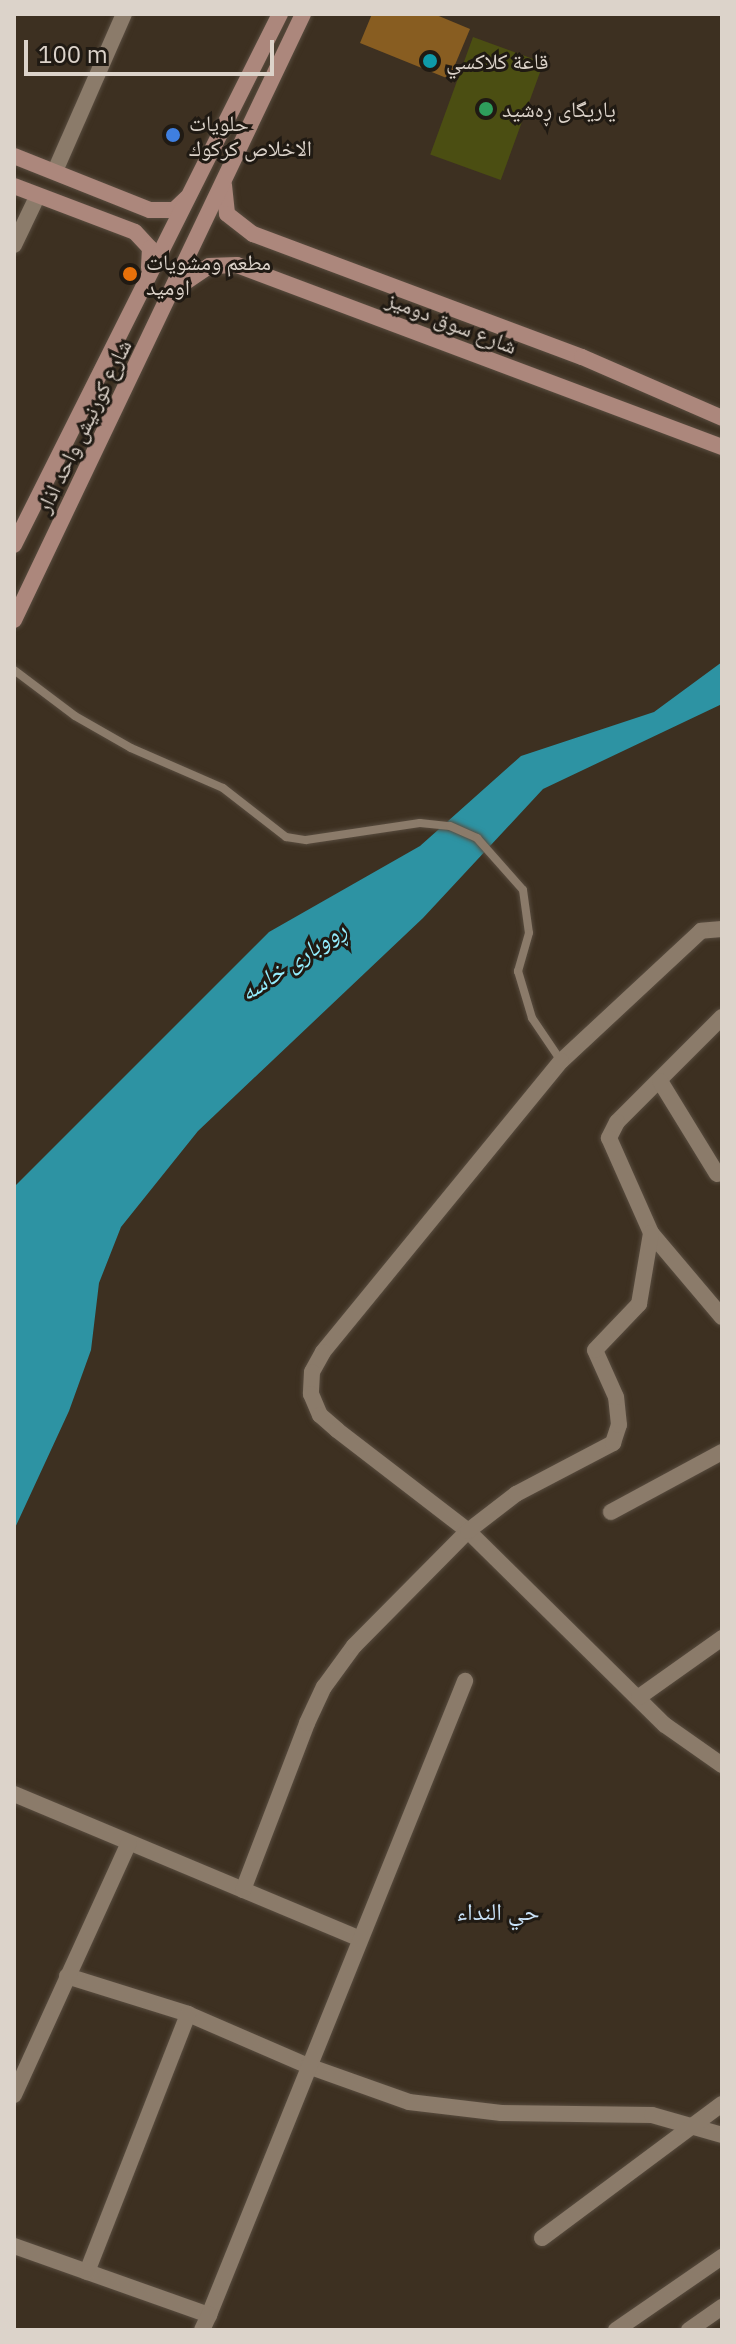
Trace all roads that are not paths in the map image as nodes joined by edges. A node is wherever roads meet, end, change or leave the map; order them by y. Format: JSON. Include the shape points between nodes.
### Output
{"nodes":[{"id":1,"x":124,"y":14,"type":"edge"},
{"id":2,"x":280,"y":14,"type":"edge"},
{"id":3,"x":303,"y":14,"type":"edge"},
{"id":4,"x":14,"y":156,"type":"edge"},
{"id":5,"x":55,"y":171,"type":"junction"},
{"id":6,"x":227,"y":176,"type":"junction"},
{"id":7,"x":14,"y":186,"type":"edge"},
{"id":8,"x":196,"y":187,"type":"junction"},
{"id":9,"x":38,"y":195,"type":"junction"},
{"id":10,"x":129,"y":202,"type":"junction"},
{"id":11,"x":118,"y":225,"type":"junction"},
{"id":12,"x":14,"y":245,"type":"edge"},
{"id":13,"x":145,"y":285,"type":"junction"},
{"id":14,"x":172,"y":294,"type":"junction"},
{"id":15,"x":722,"y":418,"type":"edge"},
{"id":16,"x":722,"y":447,"type":"edge"},
{"id":17,"x":14,"y":545,"type":"edge"},
{"id":18,"x":14,"y":620,"type":"edge"},
{"id":19,"x":14,"y":670,"type":"edge"},
{"id":20,"x":722,"y":929,"type":"edge"},
{"id":21,"x":722,"y":1017,"type":"edge"},
{"id":22,"x":561,"y":1061,"type":"junction"},
{"id":23,"x":660,"y":1081,"type":"junction"},
{"id":24,"x":717,"y":1174,"type":"dead end"},
{"id":25,"x":651,"y":1233,"type":"junction"},
{"id":26,"x":722,"y":1317,"type":"edge"},
{"id":27,"x":722,"y":1452,"type":"edge"},
{"id":28,"x":611,"y":1512,"type":"dead end"},
{"id":29,"x":468,"y":1531,"type":"junction"},
{"id":30,"x":722,"y":1638,"type":"edge"},
{"id":31,"x":465,"y":1681,"type":"dead end"},
{"id":32,"x":639,"y":1697,"type":"junction"},
{"id":33,"x":722,"y":1765,"type":"edge"},
{"id":34,"x":14,"y":1794,"type":"edge"},
{"id":35,"x":129,"y":1843,"type":"junction"},
{"id":36,"x":243,"y":1890,"type":"junction"},
{"id":37,"x":360,"y":1939,"type":"junction"},
{"id":38,"x":67,"y":1976,"type":"junction"},
{"id":39,"x":188,"y":2014,"type":"junction"},
{"id":40,"x":308,"y":2066,"type":"junction"},
{"id":41,"x":14,"y":2095,"type":"edge"},
{"id":42,"x":722,"y":2104,"type":"edge"},
{"id":43,"x":695,"y":2125,"type":"junction"},
{"id":44,"x":722,"y":2135,"type":"edge"},
{"id":45,"x":542,"y":2238,"type":"dead end"},
{"id":46,"x":14,"y":2246,"type":"edge"},
{"id":47,"x":722,"y":2257,"type":"edge"},
{"id":48,"x":87,"y":2272,"type":"junction"},
{"id":49,"x":722,"y":2307,"type":"edge"},
{"id":50,"x":206,"y":2323,"type":"edge"},
{"id":51,"x":616,"y":2330,"type":"edge"},
{"id":52,"x":689,"y":2330,"type":"edge"}],
"edges":[{"from":1,"to":5,"type":"street"},
{"from":2,"to":8,"type":"main road","name":"شارع كورنيش واحد اذار"},
{"from":3,"to":6,"type":"main road","name":"شارع كورنيش واحد اذار"},
{"from":4,"to":5,"type":"main road"},
{"from":5,"to":10,"type":"main road"},
{"from":6,"to":14,"type":"main road","name":"شارع كورنيش واحد اذار"},
{"from":6,"to":15,"type":"main road","name":"شارع سوق دوميز","via":[[225,210],[246,230],[582,357]]},
{"from":7,"to":9,"type":"main road"},
{"from":8,"to":10,"type":"main road","via":[[181,206],[166,213]]},
{"from":8,"to":13,"type":"main road","name":"شارع كورنيش واحد اذار"},
{"from":9,"to":11,"type":"main road"},
{"from":9,"to":12,"type":"street"},
{"from":10,"to":11,"type":"main road"},
{"from":11,"to":13,"type":"main road","via":[[139,235],[150,248]]},
{"from":13,"to":17,"type":"main road","name":"شارع كورنيش واحد اذار"},
{"from":14,"to":16,"type":"main road","name":"شارع سوق دوميز","via":[[204,269],[237,265]]},
{"from":14,"to":18,"type":"main road","name":"شارع كورنيش واحد اذار"},
{"from":19,"to":22,"type":"lane","via":[[120,742],[223,788],[286,837],[306,840],[393,824],[463,830],[492,853],[526,899],[529,933],[518,971],[532,1018]]},
{"from":20,"to":22,"type":"street","via":[[701,931]]},
{"from":21,"to":23,"type":"street"},
{"from":22,"to":29,"type":"street","via":[[312,1372],[311,1394],[320,1415]]},
{"from":23,"to":24,"type":"street"},
{"from":23,"to":25,"type":"street","via":[[617,1122],[609,1138]]},
{"from":25,"to":26,"type":"street"},
{"from":25,"to":29,"type":"street","via":[[639,1304],[595,1350],[616,1397],[619,1425],[613,1443],[540,1478]]},
{"from":27,"to":28,"type":"street"},
{"from":29,"to":32,"type":"street"},
{"from":29,"to":36,"type":"street","via":[[398,1598],[324,1687]]},
{"from":30,"to":32,"type":"street"},
{"from":31,"to":37,"type":"street"},
{"from":32,"to":33,"type":"street","via":[[665,1725]]},
{"from":34,"to":35,"type":"street"},
{"from":35,"to":36,"type":"street"},
{"from":35,"to":38,"type":"street"},
{"from":36,"to":37,"type":"street"},
{"from":37,"to":40,"type":"street"},
{"from":38,"to":39,"type":"street"},
{"from":38,"to":41,"type":"street"},
{"from":39,"to":40,"type":"street"},
{"from":39,"to":48,"type":"street"},
{"from":40,"to":43,"type":"street","via":[[409,2102],[460,2110],[604,2112]]},
{"from":40,"to":50,"type":"street"},
{"from":42,"to":43,"type":"street"},
{"from":43,"to":44,"type":"street"},
{"from":43,"to":45,"type":"street"},
{"from":46,"to":48,"type":"street"},
{"from":47,"to":51,"type":"street"},
{"from":48,"to":50,"type":"street"},
{"from":49,"to":52,"type":"street"}]}
